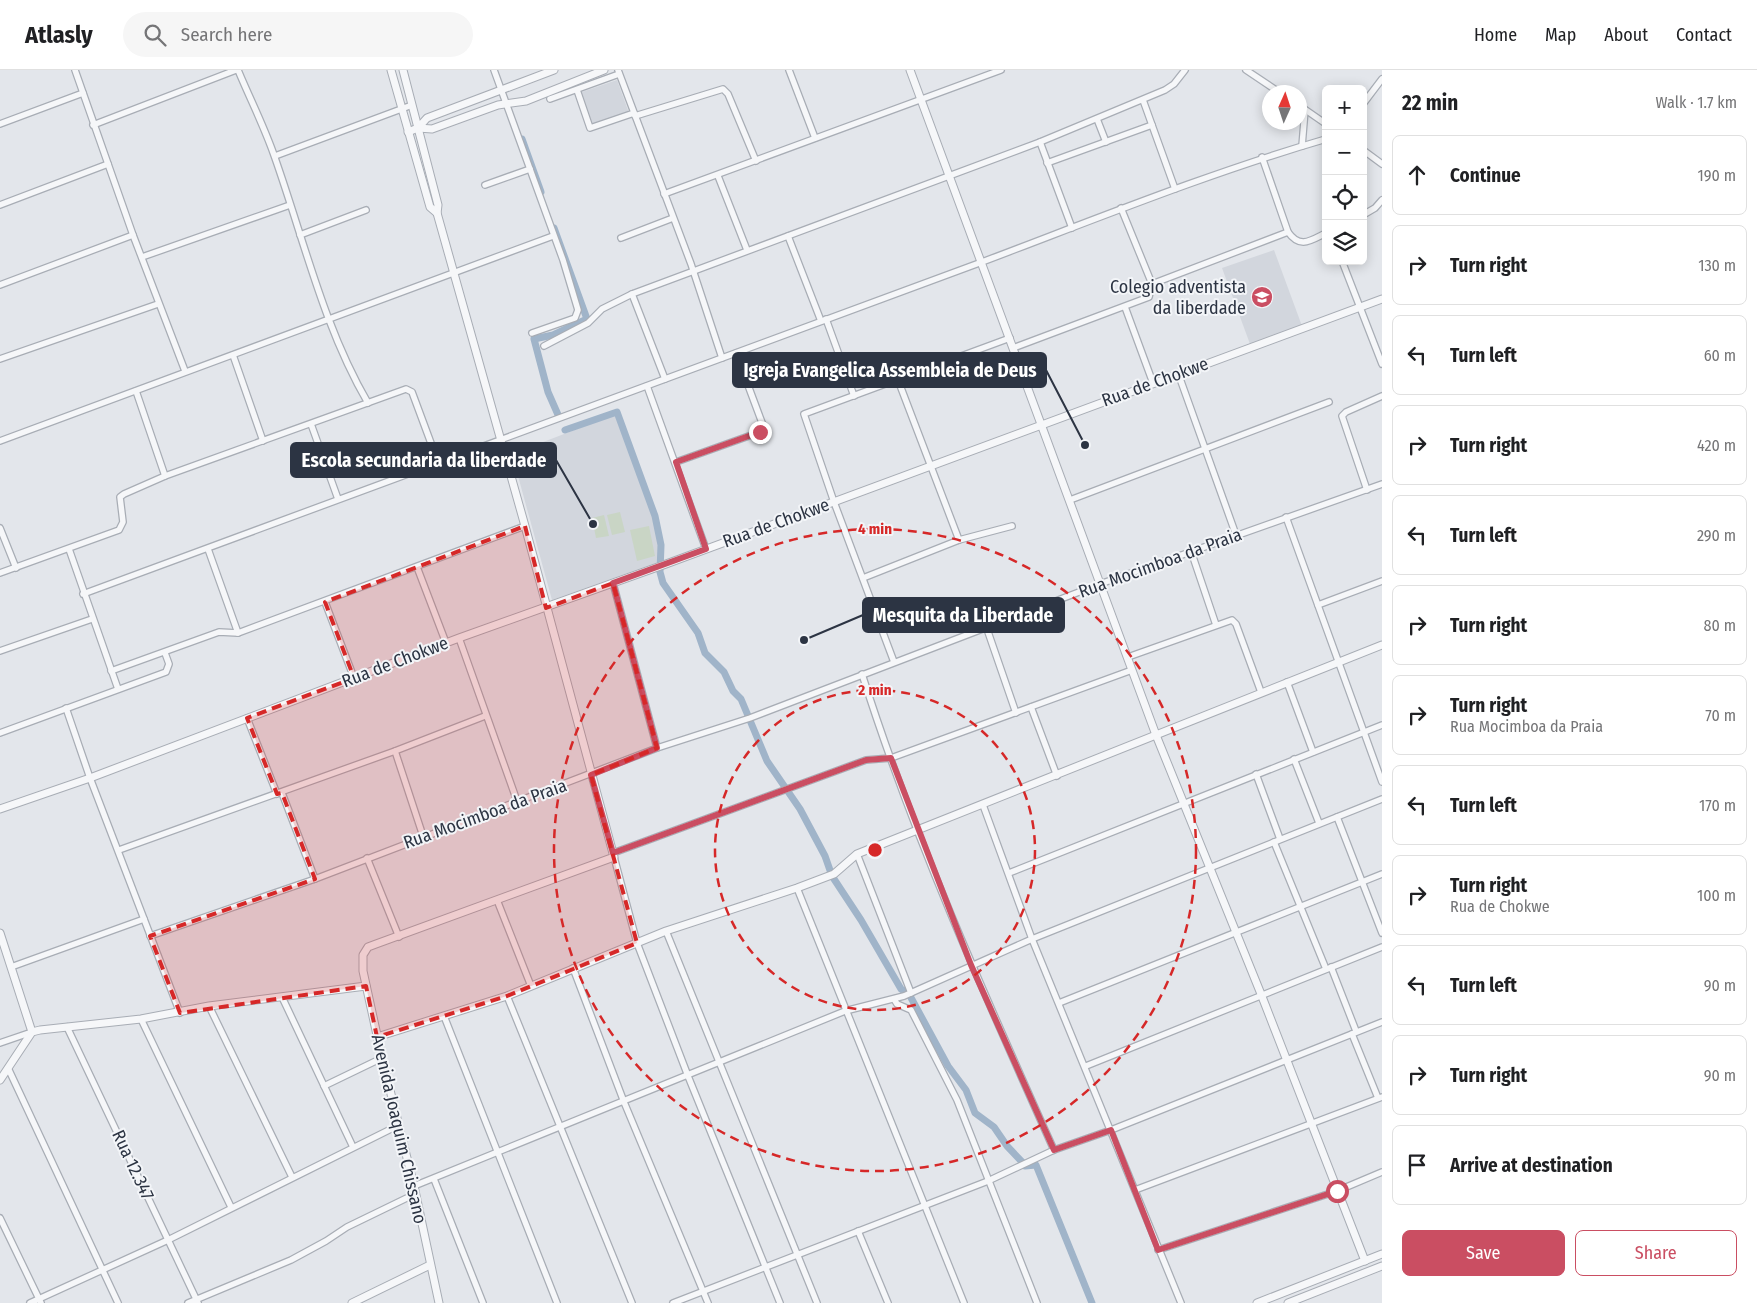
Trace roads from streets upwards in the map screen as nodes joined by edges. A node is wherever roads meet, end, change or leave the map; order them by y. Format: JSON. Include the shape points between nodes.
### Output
{"nodes":[{"id":1,"x":75,"y":70,"type":"edge"},
{"id":2,"x":237,"y":70,"type":"edge"},
{"id":3,"x":391,"y":70,"type":"edge"},
{"id":4,"x":402,"y":70,"type":"edge"},
{"id":5,"x":494,"y":70,"type":"edge"},
{"id":6,"x":554,"y":70,"type":"edge"},
{"id":7,"x":604,"y":70,"type":"edge"},
{"id":8,"x":789,"y":70,"type":"edge"},
{"id":9,"x":910,"y":70,"type":"edge"},
{"id":10,"x":1001,"y":70,"type":"edge"},
{"id":11,"x":1185,"y":70,"type":"edge"},
{"id":12,"x":1246,"y":70,"type":"edge"},
{"id":13,"x":618,"y":72,"type":"edge"},
{"id":14,"x":1382,"y":79,"type":"edge"},
{"id":15,"x":406,"y":81,"type":"junction"},
{"id":16,"x":395,"y":84,"type":"junction"},
{"id":17,"x":1268,"y":85,"type":"edge"},
{"id":18,"x":501,"y":90,"type":"junction"},
{"id":19,"x":577,"y":90,"type":"junction"},
{"id":20,"x":83,"y":93,"type":"junction"},
{"id":21,"x":550,"y":99,"type":"dead end"},
{"id":22,"x":921,"y":99,"type":"junction"},
{"id":23,"x":1367,"y":99,"type":"edge"},
{"id":24,"x":1143,"y":100,"type":"junction"},
{"id":25,"x":506,"y":103,"type":"junction"},
{"id":26,"x":412,"y":104,"type":"junction"},
{"id":27,"x":401,"y":108,"type":"junction"},
{"id":28,"x":1307,"y":111,"type":"edge"},
{"id":29,"x":634,"y":115,"type":"junction"},
{"id":30,"x":1097,"y":119,"type":"junction"},
{"id":31,"x":1322,"y":121,"type":"edge"},
{"id":32,"x":0,"y":124,"type":"edge"},
{"id":33,"x":1152,"y":125,"type":"junction"},
{"id":34,"x":93,"y":126,"type":"junction"},
{"id":35,"x":418,"y":128,"type":"junction"},
{"id":36,"x":1302,"y":130,"type":"edge"},
{"id":37,"x":408,"y":132,"type":"junction"},
{"id":38,"x":815,"y":138,"type":"junction"},
{"id":39,"x":1322,"y":140,"type":"edge"},
{"id":40,"x":1040,"y":142,"type":"junction"},
{"id":41,"x":1106,"y":142,"type":"junction"},
{"id":42,"x":1302,"y":146,"type":"junction"},
{"id":43,"x":1367,"y":153,"type":"edge"},
{"id":44,"x":275,"y":156,"type":"junction"},
{"id":45,"x":1262,"y":158,"type":"junction"},
{"id":46,"x":756,"y":161,"type":"junction"},
{"id":47,"x":427,"y":163,"type":"junction"},
{"id":48,"x":1048,"y":163,"type":"junction"},
{"id":49,"x":108,"y":164,"type":"junction"},
{"id":50,"x":1382,"y":164,"type":"edge"},
{"id":51,"x":418,"y":166,"type":"junction"},
{"id":52,"x":530,"y":169,"type":"junction"},
{"id":53,"x":718,"y":176,"type":"junction"},
{"id":54,"x":950,"y":176,"type":"junction"},
{"id":55,"x":484,"y":185,"type":"dead end"},
{"id":56,"x":1175,"y":189,"type":"junction"},
{"id":57,"x":664,"y":194,"type":"junction"},
{"id":58,"x":1382,"y":200,"type":"edge"},
{"id":59,"x":0,"y":205,"type":"edge"},
{"id":60,"x":290,"y":205,"type":"junction"},
{"id":61,"x":1121,"y":208,"type":"junction"},
{"id":62,"x":366,"y":210,"type":"dead end"},
{"id":63,"x":437,"y":213,"type":"junction"},
{"id":64,"x":1367,"y":213,"type":"edge"},
{"id":65,"x":673,"y":218,"type":"junction"},
{"id":66,"x":1072,"y":228,"type":"junction"},
{"id":67,"x":1288,"y":232,"type":"junction"},
{"id":68,"x":133,"y":235,"type":"junction"},
{"id":69,"x":300,"y":235,"type":"junction"},
{"id":70,"x":1322,"y":235,"type":"edge"},
{"id":71,"x":553,"y":236,"type":"junction"},
{"id":72,"x":788,"y":236,"type":"junction"},
{"id":73,"x":621,"y":238,"type":"dead end"},
{"id":74,"x":747,"y":250,"type":"junction"},
{"id":75,"x":142,"y":256,"type":"junction"},
{"id":76,"x":982,"y":262,"type":"junction"},
{"id":77,"x":1344,"y":265,"type":"edge"},
{"id":78,"x":694,"y":272,"type":"junction"},
{"id":79,"x":452,"y":273,"type":"junction"},
{"id":80,"x":1152,"y":284,"type":"junction"},
{"id":81,"x":0,"y":285,"type":"edge"},
{"id":82,"x":632,"y":294,"type":"junction"},
{"id":83,"x":1382,"y":299,"type":"edge"},
{"id":84,"x":158,"y":304,"type":"junction"},
{"id":85,"x":1125,"y":307,"type":"junction"},
{"id":86,"x":1360,"y":307,"type":"junction"},
{"id":87,"x":823,"y":320,"type":"junction"},
{"id":88,"x":328,"y":321,"type":"junction"},
{"id":89,"x":532,"y":333,"type":"dead end"},
{"id":90,"x":1010,"y":338,"type":"junction"},
{"id":91,"x":544,"y":346,"type":"dead end"},
{"id":92,"x":1013,"y":348,"type":"junction"},
{"id":93,"x":736,"y":353,"type":"junction"},
{"id":94,"x":233,"y":355,"type":"junction"},
{"id":95,"x":722,"y":358,"type":"junction"},
{"id":96,"x":0,"y":359,"type":"edge"},
{"id":97,"x":1382,"y":364,"type":"edge"},
{"id":98,"x":185,"y":372,"type":"junction"},
{"id":99,"x":1178,"y":374,"type":"junction"},
{"id":100,"x":665,"y":379,"type":"junction"},
{"id":101,"x":898,"y":380,"type":"junction"},
{"id":102,"x":1153,"y":382,"type":"junction"},
{"id":103,"x":647,"y":386,"type":"junction"},
{"id":104,"x":136,"y":391,"type":"junction"},
{"id":105,"x":854,"y":396,"type":"junction"},
{"id":106,"x":1382,"y":396,"type":"edge"},
{"id":107,"x":1329,"y":402,"type":"dead end"},
{"id":108,"x":368,"y":403,"type":"junction"},
{"id":109,"x":311,"y":424,"type":"junction"},
{"id":110,"x":1043,"y":424,"type":"junction"},
{"id":111,"x":500,"y":440,"type":"junction"},
{"id":112,"x":0,"y":441,"type":"edge"},
{"id":113,"x":263,"y":441,"type":"junction"},
{"id":114,"x":1204,"y":449,"type":"junction"},
{"id":115,"x":438,"y":462,"type":"junction"},
{"id":116,"x":676,"y":462,"type":"junction"},
{"id":117,"x":930,"y":465,"type":"junction"},
{"id":118,"x":165,"y":476,"type":"junction"},
{"id":119,"x":1382,"y":484,"type":"edge"},
{"id":120,"x":1367,"y":490,"type":"junction"},
{"id":121,"x":338,"y":499,"type":"junction"},
{"id":122,"x":1070,"y":500,"type":"junction"},
{"id":123,"x":834,"y":502,"type":"junction"},
{"id":124,"x":1286,"y":517,"type":"junction"},
{"id":125,"x":525,"y":526,"type":"junction"},
{"id":126,"x":1012,"y":526,"type":"dead end"},
{"id":127,"x":0,"y":528,"type":"edge"},
{"id":128,"x":1236,"y":535,"type":"junction"},
{"id":129,"x":958,"y":540,"type":"junction"},
{"id":130,"x":208,"y":548,"type":"junction"},
{"id":131,"x":69,"y":549,"type":"junction"},
{"id":132,"x":706,"y":549,"type":"junction"},
{"id":133,"x":1191,"y":551,"type":"junction"},
{"id":134,"x":417,"y":567,"type":"junction"},
{"id":135,"x":16,"y":568,"type":"junction"},
{"id":136,"x":0,"y":573,"type":"edge"},
{"id":137,"x":863,"y":578,"type":"junction"},
{"id":138,"x":1382,"y":581,"type":"edge"},
{"id":139,"x":613,"y":583,"type":"junction"},
{"id":140,"x":1100,"y":584,"type":"junction"},
{"id":141,"x":83,"y":594,"type":"junction"},
{"id":142,"x":325,"y":602,"type":"junction"},
{"id":143,"x":1318,"y":605,"type":"junction"},
{"id":144,"x":546,"y":608,"type":"junction"},
{"id":145,"x":92,"y":619,"type":"junction"},
{"id":146,"x":1216,"y":625,"type":"junction"},
{"id":147,"x":987,"y":629,"type":"junction"},
{"id":148,"x":238,"y":633,"type":"junction"},
{"id":149,"x":459,"y":638,"type":"junction"},
{"id":150,"x":446,"y":643,"type":"junction"},
{"id":151,"x":1382,"y":645,"type":"edge"},
{"id":152,"x":0,"y":651,"type":"edge"},
{"id":153,"x":165,"y":653,"type":"junction"},
{"id":154,"x":1128,"y":657,"type":"junction"},
{"id":155,"x":894,"y":662,"type":"junction"},
{"id":156,"x":1338,"y":663,"type":"junction"},
{"id":157,"x":111,"y":670,"type":"junction"},
{"id":158,"x":1132,"y":670,"type":"junction"},
{"id":159,"x":862,"y":674,"type":"junction"},
{"id":160,"x":354,"y":678,"type":"junction"},
{"id":161,"x":1287,"y":682,"type":"junction"},
{"id":162,"x":118,"y":689,"type":"junction"},
{"id":163,"x":1261,"y":692,"type":"junction"},
{"id":164,"x":1031,"y":707,"type":"junction"},
{"id":165,"x":66,"y":708,"type":"junction"},
{"id":166,"x":1016,"y":713,"type":"junction"},
{"id":167,"x":485,"y":716,"type":"junction"},
{"id":168,"x":247,"y":718,"type":"junction"},
{"id":169,"x":1382,"y":725,"type":"edge"},
{"id":170,"x":1363,"y":732,"type":"junction"},
{"id":171,"x":0,"y":733,"type":"edge"},
{"id":172,"x":1156,"y":735,"type":"junction"},
{"id":173,"x":657,"y":748,"type":"junction"},
{"id":174,"x":395,"y":751,"type":"junction"},
{"id":175,"x":1313,"y":752,"type":"junction"},
{"id":176,"x":891,"y":758,"type":"junction"},
{"id":177,"x":1294,"y":759,"type":"junction"},
{"id":178,"x":1256,"y":774,"type":"junction"},
{"id":179,"x":591,"y":775,"type":"junction"},
{"id":180,"x":1057,"y":776,"type":"junction"},
{"id":181,"x":90,"y":778,"type":"junction"},
{"id":182,"x":1382,"y":782,"type":"edge"},
{"id":183,"x":279,"y":793,"type":"junction"},
{"id":184,"x":1382,"y":799,"type":"edge"},
{"id":185,"x":517,"y":801,"type":"junction"},
{"id":186,"x":1184,"y":803,"type":"junction"},
{"id":187,"x":983,"y":805,"type":"junction"},
{"id":188,"x":0,"y":809,"type":"edge"},
{"id":189,"x":1337,"y":817,"type":"junction"},
{"id":190,"x":1320,"y":824,"type":"junction"},
{"id":191,"x":918,"y":831,"type":"junction"},
{"id":192,"x":423,"y":836,"type":"junction"},
{"id":193,"x":1277,"y":841,"type":"junction"},
{"id":194,"x":119,"y":850,"type":"junction"},
{"id":195,"x":857,"y":854,"type":"junction"},
{"id":196,"x":613,"y":855,"type":"junction"},
{"id":197,"x":367,"y":858,"type":"junction"},
{"id":198,"x":1209,"y":868,"type":"junction"},
{"id":199,"x":1010,"y":873,"type":"junction"},
{"id":200,"x":1382,"y":874,"type":"edge"},
{"id":201,"x":315,"y":879,"type":"junction"},
{"id":202,"x":1362,"y":882,"type":"junction"},
{"id":203,"x":798,"y":888,"type":"junction"},
{"id":204,"x":497,"y":900,"type":"junction"},
{"id":205,"x":1300,"y":906,"type":"junction"},
{"id":206,"x":144,"y":919,"type":"junction"},
{"id":207,"x":666,"y":931,"type":"junction"},
{"id":208,"x":1236,"y":932,"type":"junction"},
{"id":209,"x":0,"y":933,"type":"edge"},
{"id":210,"x":1382,"y":933,"type":"edge"},
{"id":211,"x":150,"y":936,"type":"junction"},
{"id":212,"x":399,"y":937,"type":"junction"},
{"id":213,"x":1032,"y":939,"type":"junction"},
{"id":214,"x":637,"y":943,"type":"junction"},
{"id":215,"x":1381,"y":950,"type":"edge"},
{"id":216,"x":3,"y":954,"type":"edge"},
{"id":217,"x":971,"y":965,"type":"junction"},
{"id":218,"x":11,"y":967,"type":"junction"},
{"id":219,"x":573,"y":968,"type":"junction"},
{"id":220,"x":1328,"y":968,"type":"junction"},
{"id":221,"x":366,"y":986,"type":"junction"},
{"id":222,"x":531,"y":986,"type":"junction"},
{"id":223,"x":911,"y":993,"type":"junction"},
{"id":224,"x":1262,"y":994,"type":"junction"},
{"id":225,"x":507,"y":996,"type":"junction"},
{"id":226,"x":282,"y":997,"type":"junction"},
{"id":227,"x":894,"y":999,"type":"junction"},
{"id":228,"x":1059,"y":1003,"type":"junction"},
{"id":229,"x":209,"y":1006,"type":"junction"},
{"id":230,"x":846,"y":1012,"type":"junction"},
{"id":231,"x":180,"y":1013,"type":"junction"},
{"id":232,"x":444,"y":1016,"type":"junction"},
{"id":233,"x":141,"y":1019,"type":"junction"},
{"id":234,"x":1382,"y":1022,"type":"edge"},
{"id":235,"x":67,"y":1027,"type":"junction"},
{"id":236,"x":32,"y":1032,"type":"junction"},
{"id":237,"x":1354,"y":1032,"type":"junction"},
{"id":238,"x":377,"y":1037,"type":"junction"},
{"id":239,"x":0,"y":1043,"type":"edge"},
{"id":240,"x":382,"y":1058,"type":"junction"},
{"id":241,"x":1287,"y":1060,"type":"junction"},
{"id":242,"x":719,"y":1063,"type":"junction"},
{"id":243,"x":1086,"y":1066,"type":"junction"},
{"id":244,"x":8,"y":1068,"type":"junction"},
{"id":245,"x":688,"y":1076,"type":"junction"},
{"id":246,"x":0,"y":1080,"type":"edge"},
{"id":247,"x":324,"y":1086,"type":"junction"},
{"id":248,"x":1380,"y":1098,"type":"edge"},
{"id":249,"x":624,"y":1102,"type":"junction"},
{"id":250,"x":1312,"y":1124,"type":"junction"},
{"id":251,"x":399,"y":1125,"type":"junction"},
{"id":252,"x":561,"y":1128,"type":"junction"},
{"id":253,"x":1111,"y":1130,"type":"junction"},
{"id":254,"x":353,"y":1147,"type":"junction"},
{"id":255,"x":1054,"y":1150,"type":"junction"},
{"id":256,"x":497,"y":1152,"type":"junction"},
{"id":257,"x":1382,"y":1172,"type":"edge"},
{"id":258,"x":292,"y":1178,"type":"junction"},
{"id":259,"x":434,"y":1179,"type":"junction"},
{"id":260,"x":988,"y":1181,"type":"junction"},
{"id":261,"x":414,"y":1186,"type":"junction"},
{"id":262,"x":1135,"y":1190,"type":"junction"},
{"id":263,"x":1337,"y":1191,"type":"junction"},
{"id":264,"x":415,"y":1194,"type":"junction"},
{"id":265,"x":923,"y":1205,"type":"junction"},
{"id":266,"x":231,"y":1207,"type":"junction"},
{"id":267,"x":0,"y":1218,"type":"edge"},
{"id":268,"x":858,"y":1231,"type":"junction"},
{"id":269,"x":168,"y":1240,"type":"junction"},
{"id":270,"x":1158,"y":1250,"type":"junction"},
{"id":271,"x":796,"y":1255,"type":"junction"},
{"id":272,"x":1380,"y":1255,"type":"edge"},
{"id":273,"x":1365,"y":1261,"type":"junction"},
{"id":274,"x":430,"y":1265,"type":"junction"},
{"id":275,"x":1382,"y":1265,"type":"edge"},
{"id":276,"x":766,"y":1266,"type":"junction"},
{"id":277,"x":101,"y":1271,"type":"junction"},
{"id":278,"x":1303,"y":1285,"type":"junction"},
{"id":279,"x":704,"y":1291,"type":"junction"},
{"id":280,"x":1308,"y":1296,"type":"junction"},
{"id":281,"x":40,"y":1301,"type":"edge"},
{"id":282,"x":197,"y":1301,"type":"edge"},
{"id":283,"x":30,"y":1303,"type":"edge"},
{"id":284,"x":118,"y":1303,"type":"edge"},
{"id":285,"x":188,"y":1303,"type":"edge"},
{"id":286,"x":352,"y":1303,"type":"edge"},
{"id":287,"x":439,"y":1303,"type":"edge"},
{"id":288,"x":483,"y":1303,"type":"edge"},
{"id":289,"x":557,"y":1303,"type":"edge"},
{"id":290,"x":632,"y":1303,"type":"edge"},
{"id":291,"x":673,"y":1303,"type":"edge"},
{"id":292,"x":708,"y":1303,"type":"edge"},
{"id":293,"x":780,"y":1303,"type":"edge"},
{"id":294,"x":817,"y":1303,"type":"edge"},
{"id":295,"x":888,"y":1303,"type":"edge"},
{"id":296,"x":964,"y":1303,"type":"edge"},
{"id":297,"x":1037,"y":1303,"type":"edge"},
{"id":298,"x":1181,"y":1303,"type":"edge"},
{"id":299,"x":1257,"y":1303,"type":"edge"},
{"id":300,"x":1288,"y":1303,"type":"edge"}],
"edges":[{"from":1,"to":20,"type":"street"},
{"from":2,"to":34,"type":"street"},
{"from":2,"to":44,"type":"street"},
{"from":3,"to":16,"type":"street"},
{"from":4,"to":15,"type":"street"},
{"from":5,"to":18,"type":"street"},
{"from":6,"to":18,"type":"street"},
{"from":7,"to":25,"type":"street","via":[[526,101]]},
{"from":8,"to":38,"type":"street"},
{"from":9,"to":22,"type":"street"},
{"from":10,"to":22,"type":"street"},
{"from":11,"to":24,"type":"street","via":[[1174,84]]},
{"from":12,"to":17,"type":"street"},
{"from":13,"to":19,"type":"street"},
{"from":13,"to":29,"type":"street"},
{"from":14,"to":23,"type":"street"},
{"from":15,"to":16,"type":"street"},
{"from":15,"to":26,"type":"street"},
{"from":16,"to":27,"type":"street"},
{"from":18,"to":25,"type":"street"},
{"from":18,"to":35,"type":"street","via":[[427,118]]},
{"from":19,"to":21,"type":"street"},
{"from":19,"to":29,"type":"street","via":[[590,128]]},
{"from":20,"to":32,"type":"street"},
{"from":20,"to":34,"type":"street"},
{"from":22,"to":38,"type":"street"},
{"from":22,"to":54,"type":"street"},
{"from":24,"to":30,"type":"street"},
{"from":24,"to":33,"type":"street"},
{"from":25,"to":35,"type":"street","via":[[432,129]]},
{"from":25,"to":52,"type":"street"},
{"from":26,"to":27,"type":"street"},
{"from":26,"to":35,"type":"street"},
{"from":27,"to":37,"type":"street"},
{"from":27,"to":44,"type":"street"},
{"from":28,"to":31,"type":"street"},
{"from":29,"to":46,"type":"street","via":[[723,88]]},
{"from":29,"to":57,"type":"street"},
{"from":30,"to":40,"type":"street"},
{"from":30,"to":41,"type":"street"},
{"from":33,"to":41,"type":"street"},
{"from":33,"to":56,"type":"street"},
{"from":34,"to":49,"type":"street"},
{"from":35,"to":37,"type":"street"},
{"from":35,"to":47,"type":"street"},
{"from":36,"to":42,"type":"street"},
{"from":37,"to":51,"type":"street"},
{"from":38,"to":46,"type":"street"},
{"from":39,"to":42,"type":"street"},
{"from":40,"to":48,"type":"street"},
{"from":40,"to":54,"type":"street"},
{"from":41,"to":48,"type":"street"},
{"from":42,"to":45,"type":"street"},
{"from":43,"to":50,"type":"street"},
{"from":44,"to":60,"type":"street"},
{"from":45,"to":56,"type":"street"},
{"from":45,"to":67,"type":"street"},
{"from":46,"to":53,"type":"street"},
{"from":47,"to":51,"type":"street"},
{"from":47,"to":63,"type":"street","via":[[438,205]]},
{"from":48,"to":66,"type":"street"},
{"from":49,"to":59,"type":"street"},
{"from":49,"to":68,"type":"street"},
{"from":51,"to":63,"type":"street","via":[[430,208]]},
{"from":52,"to":55,"type":"street"},
{"from":52,"to":71,"type":"street"},
{"from":53,"to":57,"type":"street"},
{"from":53,"to":74,"type":"street"},
{"from":54,"to":72,"type":"street"},
{"from":54,"to":76,"type":"street"},
{"from":56,"to":61,"type":"street"},
{"from":57,"to":65,"type":"street"},
{"from":58,"to":64,"type":"street"},
{"from":60,"to":69,"type":"street"},
{"from":60,"to":75,"type":"street"},
{"from":61,"to":66,"type":"street"},
{"from":61,"to":80,"type":"street"},
{"from":62,"to":69,"type":"street"},
{"from":63,"to":79,"type":"street"},
{"from":65,"to":73,"type":"street"},
{"from":65,"to":78,"type":"street"},
{"from":66,"to":76,"type":"street"},
{"from":67,"to":70,"type":"street","via":[[1300,244]]},
{"from":67,"to":80,"type":"street"},
{"from":68,"to":75,"type":"street"},
{"from":68,"to":81,"type":"street"},
{"from":69,"to":88,"type":"street"},
{"from":71,"to":79,"type":"street"},
{"from":71,"to":89,"type":"street","via":[[578,310],[574,318]]},
{"from":72,"to":74,"type":"street"},
{"from":72,"to":87,"type":"street"},
{"from":74,"to":78,"type":"street"},
{"from":75,"to":84,"type":"street"},
{"from":76,"to":87,"type":"street"},
{"from":76,"to":90,"type":"street"},
{"from":77,"to":86,"type":"street"},
{"from":78,"to":82,"type":"street"},
{"from":78,"to":95,"type":"street"},
{"from":79,"to":88,"type":"street"},
{"from":79,"to":111,"type":"street"},
{"from":80,"to":85,"type":"street","via":[[1149,297]]},
{"from":82,"to":91,"type":"street","via":[[602,308],[588,323]]},
{"from":82,"to":100,"type":"street"},
{"from":83,"to":86,"type":"street","name":"Rua de Chokwe"},
{"from":84,"to":96,"type":"street"},
{"from":84,"to":98,"type":"street"},
{"from":85,"to":92,"type":"street"},
{"from":85,"to":102,"type":"street"},
{"from":86,"to":97,"type":"street"},
{"from":86,"to":99,"type":"street","name":"Rua de Chokwe"},
{"from":87,"to":93,"type":"street"},
{"from":87,"to":105,"type":"street"},
{"from":88,"to":94,"type":"street"},
{"from":88,"to":108,"type":"street"},
{"from":90,"to":92,"type":"street"},
{"from":90,"to":101,"type":"street"},
{"from":92,"to":110,"type":"street"},
{"from":93,"to":95,"type":"street"},
{"from":93,"to":116,"type":"street","via":[[764,428]]},
{"from":94,"to":98,"type":"street"},
{"from":94,"to":113,"type":"street"},
{"from":95,"to":100,"type":"street"},
{"from":98,"to":104,"type":"street"},
{"from":99,"to":102,"type":"street","name":"Rua de Chokwe"},
{"from":99,"to":114,"type":"street"},
{"from":100,"to":103,"type":"street"},
{"from":101,"to":105,"type":"street"},
{"from":101,"to":117,"type":"street"},
{"from":102,"to":110,"type":"street","name":"Rua de Chokwe"},
{"from":103,"to":111,"type":"street"},
{"from":103,"to":116,"type":"street"},
{"from":104,"to":112,"type":"street"},
{"from":104,"to":118,"type":"street"},
{"from":105,"to":123,"type":"street","via":[[804,414]]},
{"from":106,"to":120,"type":"street","via":[[1342,416]]},
{"from":107,"to":114,"type":"street"},
{"from":108,"to":109,"type":"street"},
{"from":108,"to":115,"type":"street","via":[[410,389]]},
{"from":109,"to":113,"type":"street"},
{"from":109,"to":121,"type":"street"},
{"from":110,"to":117,"type":"street","name":"Rua de Chokwe"},
{"from":110,"to":122,"type":"street"},
{"from":111,"to":115,"type":"street"},
{"from":111,"to":125,"type":"street"},
{"from":113,"to":118,"type":"street"},
{"from":114,"to":122,"type":"street"},
{"from":114,"to":128,"type":"street"},
{"from":115,"to":121,"type":"street"},
{"from":116,"to":132,"type":"street"},
{"from":117,"to":123,"type":"street","name":"Rua de Chokwe"},
{"from":117,"to":129,"type":"street"},
{"from":118,"to":131,"type":"street","via":[[120,497],[123,522],[119,530]]},
{"from":119,"to":120,"type":"street","name":"Rua Mocimboa da Praia"},
{"from":120,"to":124,"type":"street","name":"Rua Mocimboa da Praia"},
{"from":121,"to":130,"type":"street"},
{"from":122,"to":140,"type":"street"},
{"from":123,"to":132,"type":"street","name":"Rua de Chokwe"},
{"from":123,"to":137,"type":"street"},
{"from":124,"to":128,"type":"street","name":"Rua Mocimboa da Praia"},
{"from":124,"to":143,"type":"street"},
{"from":125,"to":134,"type":"street"},
{"from":125,"to":144,"type":"street"},
{"from":126,"to":129,"type":"street"},
{"from":127,"to":135,"type":"street"},
{"from":128,"to":133,"type":"street","name":"Rua Mocimboa da Praia"},
{"from":129,"to":137,"type":"street"},
{"from":130,"to":141,"type":"street"},
{"from":130,"to":148,"type":"street"},
{"from":131,"to":135,"type":"street"},
{"from":131,"to":141,"type":"street"},
{"from":132,"to":139,"type":"street","name":"Rua de Chokwe"},
{"from":133,"to":140,"type":"street","name":"Rua Mocimboa da Praia"},
{"from":133,"to":146,"type":"street"},
{"from":134,"to":142,"type":"street"},
{"from":134,"to":150,"type":"street"},
{"from":135,"to":136,"type":"street"},
{"from":137,"to":155,"type":"street"},
{"from":138,"to":143,"type":"street"},
{"from":139,"to":144,"type":"street","name":"Rua de Chokwe"},
{"from":139,"to":173,"type":"street"},
{"from":140,"to":147,"type":"street","name":"Rua Mocimboa da Praia"},
{"from":140,"to":154,"type":"street"},
{"from":141,"to":145,"type":"street"},
{"from":142,"to":148,"type":"street"},
{"from":142,"to":160,"type":"street"},
{"from":143,"to":156,"type":"street"},
{"from":144,"to":149,"type":"street","name":"Rua de Chokwe"},
{"from":144,"to":179,"type":"street"},
{"from":145,"to":152,"type":"street"},
{"from":145,"to":157,"type":"street"},
{"from":146,"to":154,"type":"street"},
{"from":146,"to":163,"type":"street","via":[[1234,621]]},
{"from":147,"to":155,"type":"street","name":"Rua Mocimboa da Praia"},
{"from":147,"to":166,"type":"street"},
{"from":148,"to":153,"type":"street","via":[[220,632]]},
{"from":149,"to":150,"type":"street","name":"Rua de Chokwe"},
{"from":149,"to":167,"type":"street"},
{"from":150,"to":160,"type":"street","name":"Rua de Chokwe"},
{"from":151,"to":156,"type":"street"},
{"from":153,"to":157,"type":"street"},
{"from":153,"to":162,"type":"street","via":[[169,664],[166,672]]},
{"from":154,"to":158,"type":"street"},
{"from":155,"to":159,"type":"street","name":"Rua Mocimboa da Praia"},
{"from":156,"to":161,"type":"street"},
{"from":156,"to":170,"type":"street"},
{"from":157,"to":162,"type":"street"},
{"from":158,"to":164,"type":"street"},
{"from":158,"to":172,"type":"street"},
{"from":159,"to":173,"type":"street","name":"Rua Mocimboa da Praia","via":[[748,719]]},
{"from":159,"to":176,"type":"street"},
{"from":160,"to":168,"type":"street","name":"Rua de Chokwe"},
{"from":161,"to":163,"type":"street"},
{"from":161,"to":175,"type":"street"},
{"from":162,"to":165,"type":"street"},
{"from":163,"to":172,"type":"street"},
{"from":164,"to":166,"type":"street"},
{"from":164,"to":180,"type":"street"},
{"from":165,"to":171,"type":"street"},
{"from":165,"to":181,"type":"street"},
{"from":166,"to":176,"type":"street"},
{"from":167,"to":174,"type":"street"},
{"from":167,"to":185,"type":"street"},
{"from":168,"to":181,"type":"street","name":"Rua de Chokwe"},
{"from":168,"to":183,"type":"street"},
{"from":169,"to":170,"type":"street"},
{"from":170,"to":175,"type":"street"},
{"from":170,"to":182,"type":"street"},
{"from":172,"to":180,"type":"street"},
{"from":172,"to":186,"type":"street"},
{"from":173,"to":179,"type":"street","name":"Rua Mocimboa da Praia"},
{"from":174,"to":183,"type":"street"},
{"from":174,"to":192,"type":"street"},
{"from":175,"to":177,"type":"street"},
{"from":176,"to":191,"type":"street"},
{"from":176,"to":196,"type":"street","via":[[866,760]]},
{"from":177,"to":178,"type":"street"},
{"from":177,"to":190,"type":"street"},
{"from":178,"to":186,"type":"street"},
{"from":178,"to":193,"type":"street"},
{"from":179,"to":185,"type":"street","name":"Rua Mocimboa da Praia"},
{"from":179,"to":196,"type":"street"},
{"from":180,"to":187,"type":"street"},
{"from":181,"to":188,"type":"street","name":"Rua de Chokwe"},
{"from":181,"to":194,"type":"street"},
{"from":183,"to":194,"type":"street"},
{"from":183,"to":201,"type":"street"},
{"from":184,"to":189,"type":"street"},
{"from":185,"to":192,"type":"street","name":"Rua Mocimboa da Praia"},
{"from":186,"to":198,"type":"street"},
{"from":186,"to":199,"type":"street"},
{"from":187,"to":191,"type":"street"},
{"from":187,"to":199,"type":"street"},
{"from":189,"to":190,"type":"street"},
{"from":189,"to":202,"type":"street"},
{"from":190,"to":193,"type":"street"},
{"from":191,"to":195,"type":"street"},
{"from":191,"to":217,"type":"street"},
{"from":192,"to":197,"type":"street","name":"Rua Mocimboa da Praia"},
{"from":193,"to":198,"type":"street"},
{"from":193,"to":205,"type":"street"},
{"from":194,"to":206,"type":"street"},
{"from":195,"to":203,"type":"street","via":[[834,874]]},
{"from":195,"to":223,"type":"street"},
{"from":196,"to":204,"type":"street"},
{"from":196,"to":214,"type":"street"},
{"from":197,"to":201,"type":"street","name":"Rua Mocimboa da Praia"},
{"from":197,"to":212,"type":"street"},
{"from":198,"to":208,"type":"street"},
{"from":198,"to":213,"type":"street"},
{"from":199,"to":213,"type":"street"},
{"from":200,"to":202,"type":"street"},
{"from":201,"to":211,"type":"street","name":"Rua Mocimboa da Praia"},
{"from":202,"to":205,"type":"street"},
{"from":202,"to":210,"type":"street"},
{"from":203,"to":207,"type":"street"},
{"from":203,"to":230,"type":"street"},
{"from":204,"to":212,"type":"street"},
{"from":204,"to":222,"type":"street"},
{"from":205,"to":208,"type":"street"},
{"from":205,"to":220,"type":"street"},
{"from":206,"to":211,"type":"street"},
{"from":206,"to":218,"type":"street"},
{"from":207,"to":214,"type":"street"},
{"from":207,"to":242,"type":"street"},
{"from":208,"to":224,"type":"street"},
{"from":208,"to":228,"type":"street"},
{"from":209,"to":216,"type":"street"},
{"from":211,"to":231,"type":"street"},
{"from":212,"to":221,"type":"street","name":"Avenida Joaquim Chissano","via":[[368,947],[362,955]]},
{"from":213,"to":217,"type":"street"},
{"from":213,"to":228,"type":"street"},
{"from":214,"to":219,"type":"street"},
{"from":214,"to":245,"type":"street"},
{"from":215,"to":220,"type":"street"},
{"from":216,"to":218,"type":"street"},
{"from":217,"to":223,"type":"street"},
{"from":217,"to":255,"type":"street"},
{"from":218,"to":236,"type":"street"},
{"from":219,"to":222,"type":"street"},
{"from":219,"to":249,"type":"street"},
{"from":220,"to":224,"type":"street"},
{"from":220,"to":237,"type":"street"},
{"from":221,"to":226,"type":"street"},
{"from":221,"to":238,"type":"street","name":"Avenida Joaquim Chissano"},
{"from":222,"to":225,"type":"street"},
{"from":223,"to":227,"type":"street"},
{"from":224,"to":241,"type":"street"},
{"from":224,"to":243,"type":"street"},
{"from":225,"to":232,"type":"street"},
{"from":225,"to":252,"type":"street"},
{"from":226,"to":229,"type":"street"},
{"from":226,"to":247,"type":"street"},
{"from":227,"to":230,"type":"street"},
{"from":227,"to":260,"type":"street","via":[[897,1004],[911,1010],[922,1027]]},
{"from":228,"to":243,"type":"street"},
{"from":229,"to":231,"type":"street"},
{"from":229,"to":258,"type":"street"},
{"from":230,"to":242,"type":"street"},
{"from":230,"to":265,"type":"street"},
{"from":231,"to":233,"type":"street"},
{"from":232,"to":238,"type":"street"},
{"from":232,"to":256,"type":"street"},
{"from":233,"to":235,"type":"street"},
{"from":233,"to":266,"type":"street"},
{"from":234,"to":237,"type":"street"},
{"from":235,"to":236,"type":"street"},
{"from":235,"to":269,"type":"street","name":"Rua 12.347"},
{"from":236,"to":239,"type":"street"},
{"from":236,"to":244,"type":"street"},
{"from":237,"to":241,"type":"street"},
{"from":237,"to":248,"type":"street"},
{"from":238,"to":240,"type":"street","name":"Avenida Joaquim Chissano"},
{"from":240,"to":247,"type":"street"},
{"from":240,"to":251,"type":"street","name":"Avenida Joaquim Chissano"},
{"from":241,"to":250,"type":"street"},
{"from":241,"to":253,"type":"street"},
{"from":242,"to":245,"type":"street"},
{"from":242,"to":271,"type":"street"},
{"from":243,"to":253,"type":"street"},
{"from":244,"to":246,"type":"street"},
{"from":244,"to":277,"type":"street"},
{"from":245,"to":249,"type":"street"},
{"from":245,"to":276,"type":"street"},
{"from":247,"to":254,"type":"street"},
{"from":248,"to":250,"type":"street"},
{"from":249,"to":252,"type":"street"},
{"from":249,"to":279,"type":"street"},
{"from":250,"to":262,"type":"street"},
{"from":250,"to":263,"type":"street"},
{"from":251,"to":254,"type":"street"},
{"from":251,"to":261,"type":"street","name":"Avenida Joaquim Chissano"},
{"from":252,"to":256,"type":"street"},
{"from":252,"to":290,"type":"street"},
{"from":253,"to":255,"type":"street"},
{"from":253,"to":262,"type":"street"},
{"from":254,"to":258,"type":"street"},
{"from":255,"to":260,"type":"street"},
{"from":256,"to":259,"type":"street"},
{"from":256,"to":289,"type":"street"},
{"from":257,"to":263,"type":"street"},
{"from":258,"to":266,"type":"street"},
{"from":259,"to":261,"type":"street"},
{"from":259,"to":288,"type":"street"},
{"from":260,"to":265,"type":"street"},
{"from":260,"to":297,"type":"street"},
{"from":261,"to":264,"type":"street","name":"Avenida Joaquim Chissano"},
{"from":262,"to":270,"type":"street"},
{"from":263,"to":270,"type":"street"},
{"from":263,"to":273,"type":"street"},
{"from":264,"to":274,"type":"street","name":"Avenida Joaquim Chissano"},
{"from":264,"to":282,"type":"street","via":[[347,1227],[291,1260]]},
{"from":265,"to":268,"type":"street"},
{"from":265,"to":296,"type":"street"},
{"from":266,"to":269,"type":"street"},
{"from":267,"to":281,"type":"street"},
{"from":268,"to":271,"type":"street"},
{"from":268,"to":295,"type":"street"},
{"from":269,"to":277,"type":"street"},
{"from":269,"to":282,"type":"street","name":"Rua 12.347"},
{"from":270,"to":298,"type":"street"},
{"from":271,"to":276,"type":"street"},
{"from":271,"to":294,"type":"street"},
{"from":272,"to":273,"type":"street"},
{"from":272,"to":275,"type":"street"},
{"from":273,"to":278,"type":"street"},
{"from":274,"to":286,"type":"street"},
{"from":274,"to":287,"type":"street","name":"Avenida Joaquim Chissano"},
{"from":275,"to":280,"type":"street"},
{"from":276,"to":279,"type":"street"},
{"from":276,"to":293,"type":"street"},
{"from":277,"to":281,"type":"street"},
{"from":277,"to":284,"type":"street"},
{"from":278,"to":280,"type":"street"},
{"from":278,"to":299,"type":"street"},
{"from":279,"to":291,"type":"street"},
{"from":279,"to":292,"type":"street"},
{"from":280,"to":300,"type":"street"},
{"from":281,"to":283,"type":"street"},
{"from":282,"to":285,"type":"street"}]}
